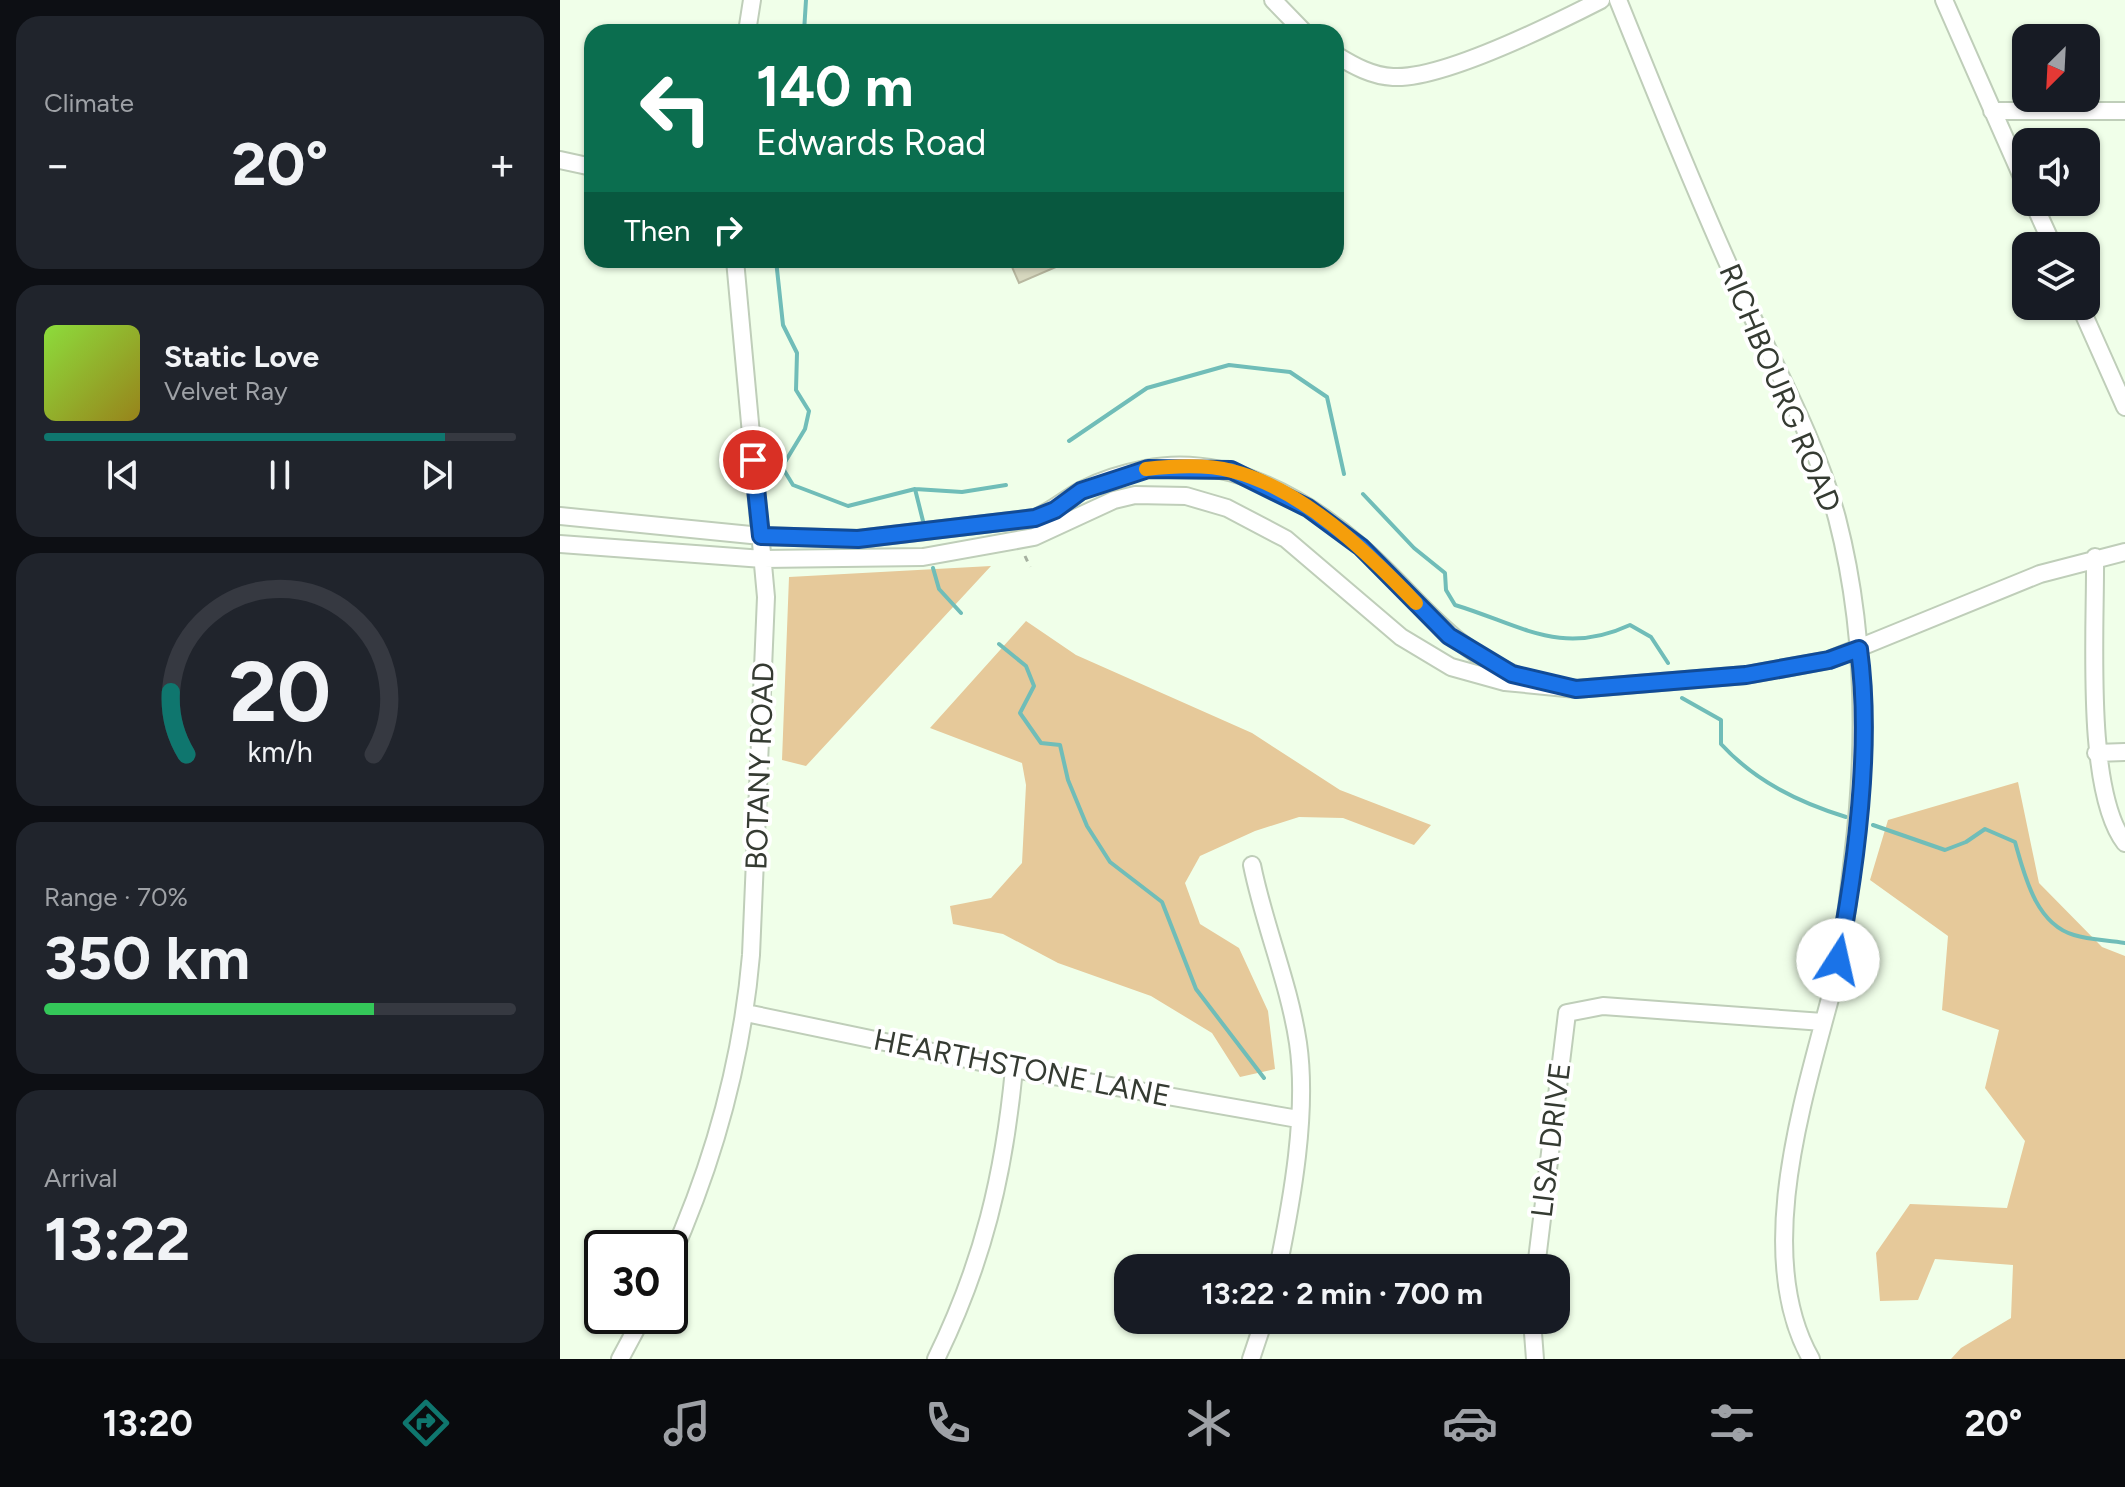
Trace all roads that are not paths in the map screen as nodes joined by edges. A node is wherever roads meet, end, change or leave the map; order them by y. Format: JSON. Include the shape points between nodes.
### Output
{"nodes":[{"id":1,"x":752,"y":0,"type":"edge"},
{"id":2,"x":1273,"y":0,"type":"edge"},
{"id":3,"x":1601,"y":0,"type":"edge"},
{"id":4,"x":1618,"y":0,"type":"edge"},
{"id":5,"x":1944,"y":0,"type":"edge"},
{"id":6,"x":748,"y":24,"type":"edge"},
{"id":7,"x":1296,"y":24,"type":"edge"},
{"id":8,"x":1344,"y":59,"type":"edge"},
{"id":9,"x":1992,"y":111,"type":"junction"},
{"id":10,"x":2125,"y":111,"type":"edge"},
{"id":11,"x":2012,"y":155,"type":"edge"},
{"id":12,"x":560,"y":160,"type":"edge"},
{"id":13,"x":584,"y":165,"type":"edge"},
{"id":14,"x":736,"y":268,"type":"edge"},
{"id":15,"x":2086,"y":320,"type":"edge"},
{"id":16,"x":2125,"y":407,"type":"edge"},
{"id":17,"x":560,"y":516,"type":"edge"},
{"id":18,"x":761,"y":536,"type":"junction"},
{"id":19,"x":560,"y":544,"type":"edge"},
{"id":20,"x":2125,"y":552,"type":"edge"},
{"id":21,"x":2095,"y":557,"type":"junction"},
{"id":22,"x":763,"y":559,"type":"junction"},
{"id":23,"x":1859,"y":649,"type":"junction"},
{"id":24,"x":1539,"y":683,"type":"junction"},
{"id":25,"x":2125,"y":752,"type":"edge"},
{"id":26,"x":2096,"y":753,"type":"junction"},
{"id":27,"x":2125,"y":843,"type":"edge"},
{"id":28,"x":1252,"y":865,"type":"dead end"},
{"id":29,"x":746,"y":1013,"type":"junction"},
{"id":30,"x":1823,"y":1022,"type":"junction"},
{"id":31,"x":1014,"y":1069,"type":"junction"},
{"id":32,"x":1298,"y":1119,"type":"junction"},
{"id":33,"x":681,"y":1230,"type":"edge"},
{"id":34,"x":1280,"y":1254,"type":"edge"},
{"id":35,"x":1538,"y":1254,"type":"edge"},
{"id":36,"x":633,"y":1334,"type":"edge"},
{"id":37,"x":1259,"y":1334,"type":"edge"},
{"id":38,"x":1533,"y":1334,"type":"edge"},
{"id":39,"x":620,"y":1359,"type":"edge"},
{"id":40,"x":936,"y":1359,"type":"edge"},
{"id":41,"x":1251,"y":1359,"type":"edge"},
{"id":42,"x":1535,"y":1359,"type":"edge"},
{"id":43,"x":1811,"y":1359,"type":"edge"}],
"edges":[{"from":1,"to":6,"type":"street"},
{"from":2,"to":7,"type":"street"},
{"from":3,"to":8,"type":"street","via":[[1453,66],[1416,76],[1378,75]]},
{"from":4,"to":23,"type":"street","name":"RICHBOURG ROAD","via":[[1826,485],[1842,542]]},
{"from":5,"to":9,"type":"street"},
{"from":9,"to":10,"type":"street"},
{"from":9,"to":11,"type":"street"},
{"from":12,"to":13,"type":"street"},
{"from":14,"to":18,"type":"street","name":"BOTANY ROAD"},
{"from":15,"to":16,"type":"street"},
{"from":17,"to":18,"type":"street"},
{"from":18,"to":22,"type":"street","name":"BOTANY ROAD"},
{"from":18,"to":24,"type":"street","via":[[858,539],[966,528],[1035,518],[1081,491],[1148,469],[1231,470],[1308,508],[1361,547],[1449,636],[1512,674]]},
{"from":19,"to":22,"type":"street"},
{"from":20,"to":21,"type":"street"},
{"from":21,"to":23,"type":"street","via":[[2040,574]]},
{"from":21,"to":26,"type":"street"},
{"from":22,"to":24,"type":"street","via":[[923,557],[1034,537],[1135,495],[1186,496],[1227,508],[1286,539],[1431,657],[1473,675]]},
{"from":22,"to":29,"type":"street","name":"BOTANY ROAD","via":[[763,687]]},
{"from":23,"to":24,"type":"street","via":[[1746,675],[1576,689]]},
{"from":23,"to":30,"type":"street","name":"RICHBOURG ROAD","via":[[1865,713],[1853,856]]},
{"from":25,"to":26,"type":"street"},
{"from":26,"to":27,"type":"street","via":[[2117,832]]},
{"from":28,"to":32,"type":"street","via":[[1298,1040]]},
{"from":29,"to":31,"type":"street","name":"HEARTHSTONE LANE"},
{"from":29,"to":33,"type":"street","name":"BOTANY ROAD","via":[[711,1153]]},
{"from":30,"to":35,"type":"street","name":"LISA DRIVE","via":[[1603,1006],[1567,1013]]},
{"from":30,"to":43,"type":"street","name":"RICHBOURG ROAD","via":[[1799,1111],[1787,1224],[1793,1315]]},
{"from":31,"to":32,"type":"street","name":"HEARTHSTONE LANE"},
{"from":31,"to":40,"type":"street","via":[[1004,1161],[985,1241]]},
{"from":32,"to":34,"type":"street"},
{"from":36,"to":39,"type":"street"},
{"from":37,"to":41,"type":"street"},
{"from":38,"to":42,"type":"street"}]}
